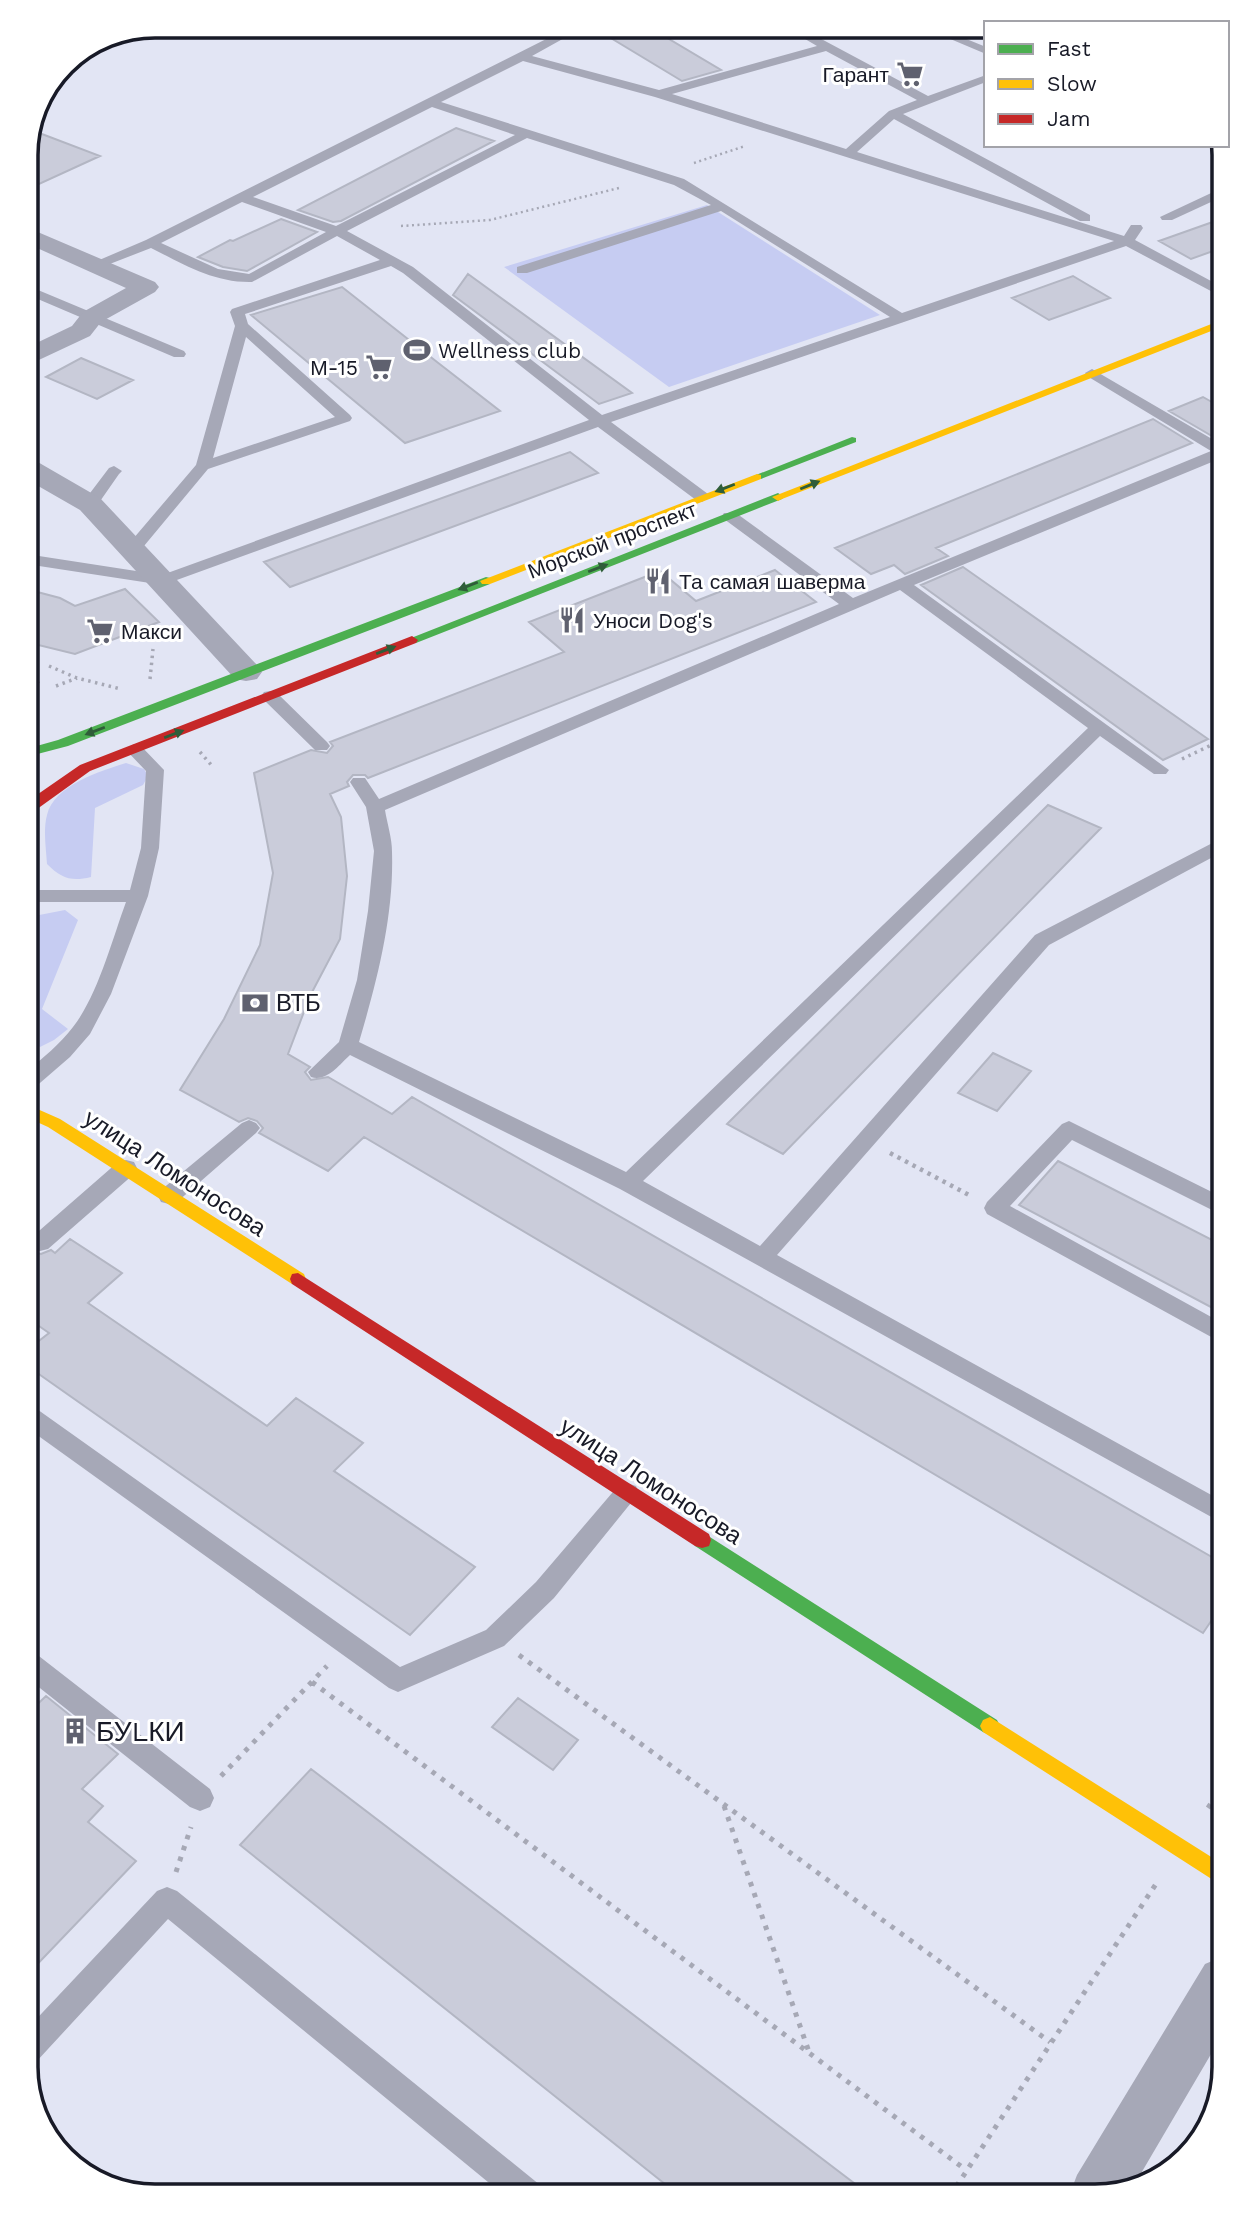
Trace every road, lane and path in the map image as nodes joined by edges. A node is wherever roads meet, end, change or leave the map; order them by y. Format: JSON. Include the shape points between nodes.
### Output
{"nodes":[{"id":1,"x":557,"y":38,"type":"edge"},
{"id":2,"x":812,"y":39,"type":"edge"},
{"id":3,"x":958,"y":39,"type":"edge"},
{"id":4,"x":827,"y":47,"type":"junction"},
{"id":5,"x":984,"y":50,"type":"edge"},
{"id":6,"x":522,"y":57,"type":"junction"},
{"id":7,"x":984,"y":79,"type":"edge"},
{"id":8,"x":659,"y":94,"type":"junction"},
{"id":9,"x":927,"y":100,"type":"junction"},
{"id":10,"x":432,"y":103,"type":"junction"},
{"id":11,"x":893,"y":114,"type":"junction"},
{"id":12,"x":785,"y":133,"type":"junction"},
{"id":13,"x":526,"y":134,"type":"junction"},
{"id":14,"x":847,"y":154,"type":"junction"},
{"id":15,"x":659,"y":175,"type":"junction"},
{"id":16,"x":240,"y":197,"type":"junction"},
{"id":17,"x":1212,"y":197,"type":"edge"},
{"id":18,"x":722,"y":206,"type":"junction"},
{"id":19,"x":1167,"y":217,"type":"dead end"},
{"id":20,"x":1136,"y":228,"type":"dead end"},
{"id":21,"x":337,"y":231,"type":"junction"},
{"id":22,"x":39,"y":239,"type":"edge"},
{"id":23,"x":1127,"y":241,"type":"junction"},
{"id":24,"x":151,"y":243,"type":"junction"},
{"id":25,"x":392,"y":261,"type":"junction"},
{"id":26,"x":97,"y":264,"type":"junction"},
{"id":27,"x":522,"y":270,"type":"dead end"},
{"id":28,"x":1212,"y":293,"type":"edge"},
{"id":29,"x":39,"y":294,"type":"edge"},
{"id":30,"x":92,"y":317,"type":"junction"},
{"id":31,"x":902,"y":319,"type":"junction"},
{"id":32,"x":242,"y":326,"type":"junction"},
{"id":33,"x":1212,"y":327,"type":"edge"},
{"id":34,"x":39,"y":352,"type":"edge"},
{"id":35,"x":179,"y":354,"type":"dead end"},
{"id":36,"x":1075,"y":364,"type":"dead end"},
{"id":37,"x":1092,"y":373,"type":"junction"},
{"id":38,"x":600,"y":421,"type":"junction"},
{"id":39,"x":871,"y":433,"type":"dead end"},
{"id":40,"x":1212,"y":446,"type":"edge"},
{"id":41,"x":1212,"y":457,"type":"edge"},
{"id":42,"x":203,"y":466,"type":"junction"},
{"id":43,"x":114,"y":471,"type":"dead end"},
{"id":44,"x":39,"y":474,"type":"edge"},
{"id":45,"x":702,"y":497,"type":"junction"},
{"id":46,"x":90,"y":504,"type":"junction"},
{"id":47,"x":730,"y":516,"type":"junction"},
{"id":48,"x":133,"y":549,"type":"junction"},
{"id":49,"x":39,"y":561,"type":"edge"},
{"id":50,"x":163,"y":580,"type":"junction"},
{"id":51,"x":902,"y":584,"type":"junction"},
{"id":52,"x":851,"y":605,"type":"junction"},
{"id":53,"x":153,"y":649,"type":"dead end"},
{"id":54,"x":246,"y":672,"type":"junction"},
{"id":55,"x":150,"y":684,"type":"dead end"},
{"id":56,"x":49,"y":688,"type":"dead end"},
{"id":57,"x":125,"y":689,"type":"dead end"},
{"id":58,"x":270,"y":696,"type":"junction"},
{"id":59,"x":1099,"y":727,"type":"junction"},
{"id":60,"x":1212,"y":745,"type":"edge"},
{"id":61,"x":321,"y":746,"type":"dead end"},
{"id":62,"x":39,"y":749,"type":"edge"},
{"id":63,"x":134,"y":749,"type":"junction"},
{"id":64,"x":1160,"y":771,"type":"joint"},
{"id":65,"x":359,"y":782,"type":"dead end"},
{"id":66,"x":39,"y":800,"type":"edge"},
{"id":67,"x":375,"y":807,"type":"junction"},
{"id":68,"x":1212,"y":849,"type":"edge"},
{"id":69,"x":39,"y":896,"type":"edge"},
{"id":70,"x":138,"y":896,"type":"junction"},
{"id":71,"x":348,"y":1045,"type":"junction"},
{"id":72,"x":318,"y":1072,"type":"dead end"},
{"id":73,"x":39,"y":1074,"type":"edge"},
{"id":74,"x":39,"y":1102,"type":"edge"},
{"id":75,"x":38,"y":1116,"type":"edge"},
{"id":76,"x":54,"y":1123,"type":"junction"},
{"id":77,"x":249,"y":1128,"type":"dead end"},
{"id":78,"x":865,"y":1140,"type":"junction"},
{"id":79,"x":126,"y":1168,"type":"junction"},
{"id":80,"x":628,"y":1183,"type":"junction"},
{"id":81,"x":169,"y":1196,"type":"junction"},
{"id":82,"x":1212,"y":1202,"type":"edge"},
{"id":83,"x":995,"y":1208,"type":"junction"},
{"id":84,"x":40,"y":1243,"type":"dead end"},
{"id":85,"x":762,"y":1258,"type":"junction"},
{"id":86,"x":1212,"y":1328,"type":"edge"},
{"id":87,"x":38,"y":1423,"type":"edge"},
{"id":88,"x":627,"y":1493,"type":"junction"},
{"id":89,"x":1212,"y":1507,"type":"edge"},
{"id":90,"x":495,"y":1638,"type":"junction"},
{"id":91,"x":347,"y":1646,"type":"junction"},
{"id":92,"x":38,"y":1671,"type":"edge"},
{"id":93,"x":312,"y":1682,"type":"junction"},
{"id":94,"x":200,"y":1798,"type":"junction"},
{"id":95,"x":1212,"y":1802,"type":"edge"},
{"id":96,"x":723,"y":1803,"type":"junction"},
{"id":97,"x":1208,"y":1808,"type":"dead end"},
{"id":98,"x":1212,"y":1869,"type":"edge"},
{"id":99,"x":1156,"y":1884,"type":"dead end"},
{"id":100,"x":167,"y":1900,"type":"junction"},
{"id":101,"x":1212,"y":2002,"type":"edge"},
{"id":102,"x":38,"y":2039,"type":"edge"},
{"id":103,"x":1050,"y":2042,"type":"junction"},
{"id":104,"x":809,"y":2053,"type":"junction"},
{"id":105,"x":966,"y":2170,"type":"junction"},
{"id":106,"x":514,"y":2183,"type":"edge"},
{"id":107,"x":1104,"y":2183,"type":"edge"},
{"id":108,"x":957,"y":2184,"type":"edge"}],
"edges":[{"from":1,"to":6,"type":"lane"},
{"from":2,"to":4,"type":"lane"},
{"from":3,"to":5,"type":"lane"},
{"from":4,"to":8,"type":"lane"},
{"from":4,"to":9,"type":"lane"},
{"from":6,"to":8,"type":"lane"},
{"from":6,"to":10,"type":"lane"},
{"from":7,"to":9,"type":"lane"},
{"from":8,"to":12,"type":"lane"},
{"from":9,"to":11,"type":"lane"},
{"from":10,"to":13,"type":"lane"},
{"from":10,"to":16,"type":"lane"},
{"from":11,"to":14,"type":"lane"},
{"from":11,"to":23,"type":"lane"},
{"from":12,"to":14,"type":"lane"},
{"from":12,"to":15,"type":"path"},
{"from":13,"to":15,"type":"lane"},
{"from":13,"to":21,"type":"lane"},
{"from":14,"to":23,"type":"lane"},
{"from":15,"to":18,"type":"lane"},
{"from":15,"to":21,"type":"path","via":[[491,220]]},
{"from":16,"to":21,"type":"lane"},
{"from":16,"to":24,"type":"lane"},
{"from":17,"to":19,"type":"lane"},
{"from":18,"to":27,"type":"lane"},
{"from":18,"to":31,"type":"lane"},
{"from":20,"to":23,"type":"lane"},
{"from":21,"to":24,"type":"lane","via":[[253,278],[240,279],[217,274]]},
{"from":21,"to":25,"type":"lane"},
{"from":22,"to":26,"type":"street"},
{"from":23,"to":28,"type":"lane"},
{"from":23,"to":31,"type":"lane"},
{"from":24,"to":26,"type":"lane"},
{"from":25,"to":32,"type":"lane","via":[[237,312]]},
{"from":25,"to":38,"type":"lane"},
{"from":26,"to":30,"type":"street","via":[[146,287]]},
{"from":29,"to":30,"type":"lane"},
{"from":30,"to":34,"type":"street","via":[[81,331]]},
{"from":30,"to":35,"type":"lane"},
{"from":31,"to":38,"type":"lane"},
{"from":32,"to":42,"type":"lane"},
{"from":32,"to":42,"type":"lane","via":[[345,418]]},
{"from":33,"to":37,"type":"main road","name":"Морской проспект"},
{"from":36,"to":37,"type":"main road"},
{"from":37,"to":40,"type":"lane"},
{"from":47,"to":37,"type":"main road","name":"Морской проспект","one_way":true},
{"from":38,"to":45,"type":"lane"},
{"from":38,"to":50,"type":"lane"},
{"from":39,"to":45,"type":"main road","name":"Морской проспект","one_way":true},
{"from":41,"to":51,"type":"lane"},
{"from":42,"to":48,"type":"lane"},
{"from":43,"to":46,"type":"lane"},
{"from":44,"to":46,"type":"street"},
{"from":45,"to":54,"type":"main road","name":"Морской проспект","one_way":true},
{"from":46,"to":48,"type":"street"},
{"from":47,"to":52,"type":"lane"},
{"from":58,"to":47,"type":"main road","name":"Морской проспект","one_way":true},
{"from":48,"to":50,"type":"street"},
{"from":49,"to":50,"type":"lane"},
{"from":50,"to":54,"type":"street"},
{"from":51,"to":52,"type":"lane"},
{"from":51,"to":59,"type":"lane"},
{"from":52,"to":67,"type":"lane"},
{"from":53,"to":55,"type":"path"},
{"from":54,"to":58,"type":"main road"},
{"from":54,"to":62,"type":"main road","name":"Морской проспект","one_way":true},
{"from":56,"to":57,"type":"path","via":[[77,678]]},
{"from":58,"to":61,"type":"lane"},
{"from":63,"to":58,"type":"main road","name":"Морской проспект","one_way":true},
{"from":59,"to":64,"type":"lane"},
{"from":59,"to":80,"type":"lane"},
{"from":60,"to":64,"type":"path"},
{"from":63,"to":66,"type":"main road","name":"Морской проспект","via":[[73,774]]},
{"from":63,"to":70,"type":"lane","via":[[155,770],[150,848]]},
{"from":65,"to":67,"type":"lane"},
{"from":67,"to":71,"type":"lane","via":[[383,851],[379,911],[367,981]]},
{"from":68,"to":78,"type":"lane","via":[[1042,940]]},
{"from":69,"to":70,"type":"lane"},
{"from":70,"to":73,"type":"lane","via":[[83,1029]]},
{"from":71,"to":72,"type":"lane"},
{"from":71,"to":80,"type":"lane"},
{"from":74,"to":76,"type":"main road"},
{"from":75,"to":76,"type":"main road"},
{"from":76,"to":79,"type":"main road","name":"улица Ломоносова"},
{"from":77,"to":81,"type":"lane"},
{"from":78,"to":83,"type":"path"},
{"from":78,"to":85,"type":"lane"},
{"from":79,"to":81,"type":"main road","name":"улица Ломоносова"},
{"from":79,"to":84,"type":"lane"},
{"from":80,"to":85,"type":"lane"},
{"from":81,"to":88,"type":"main road","name":"улица Ломоносова"},
{"from":82,"to":83,"type":"lane","via":[[1069,1129]]},
{"from":83,"to":86,"type":"lane"},
{"from":85,"to":89,"type":"lane"},
{"from":87,"to":91,"type":"lane"},
{"from":88,"to":90,"type":"lane","via":[[545,1590]]},
{"from":88,"to":98,"type":"main road","name":"улица Ломоносова"},
{"from":90,"to":91,"type":"lane","via":[[398,1680]]},
{"from":90,"to":96,"type":"path"},
{"from":91,"to":93,"type":"path"},
{"from":92,"to":94,"type":"lane"},
{"from":93,"to":94,"type":"path"},
{"from":93,"to":104,"type":"path"},
{"from":94,"to":100,"type":"path"},
{"from":95,"to":97,"type":"path"},
{"from":96,"to":103,"type":"path"},
{"from":96,"to":104,"type":"path"},
{"from":99,"to":103,"type":"path"},
{"from":100,"to":102,"type":"lane"},
{"from":100,"to":106,"type":"lane"},
{"from":101,"to":107,"type":"street"},
{"from":103,"to":105,"type":"path"},
{"from":104,"to":105,"type":"path"},
{"from":105,"to":108,"type":"path"}]}
